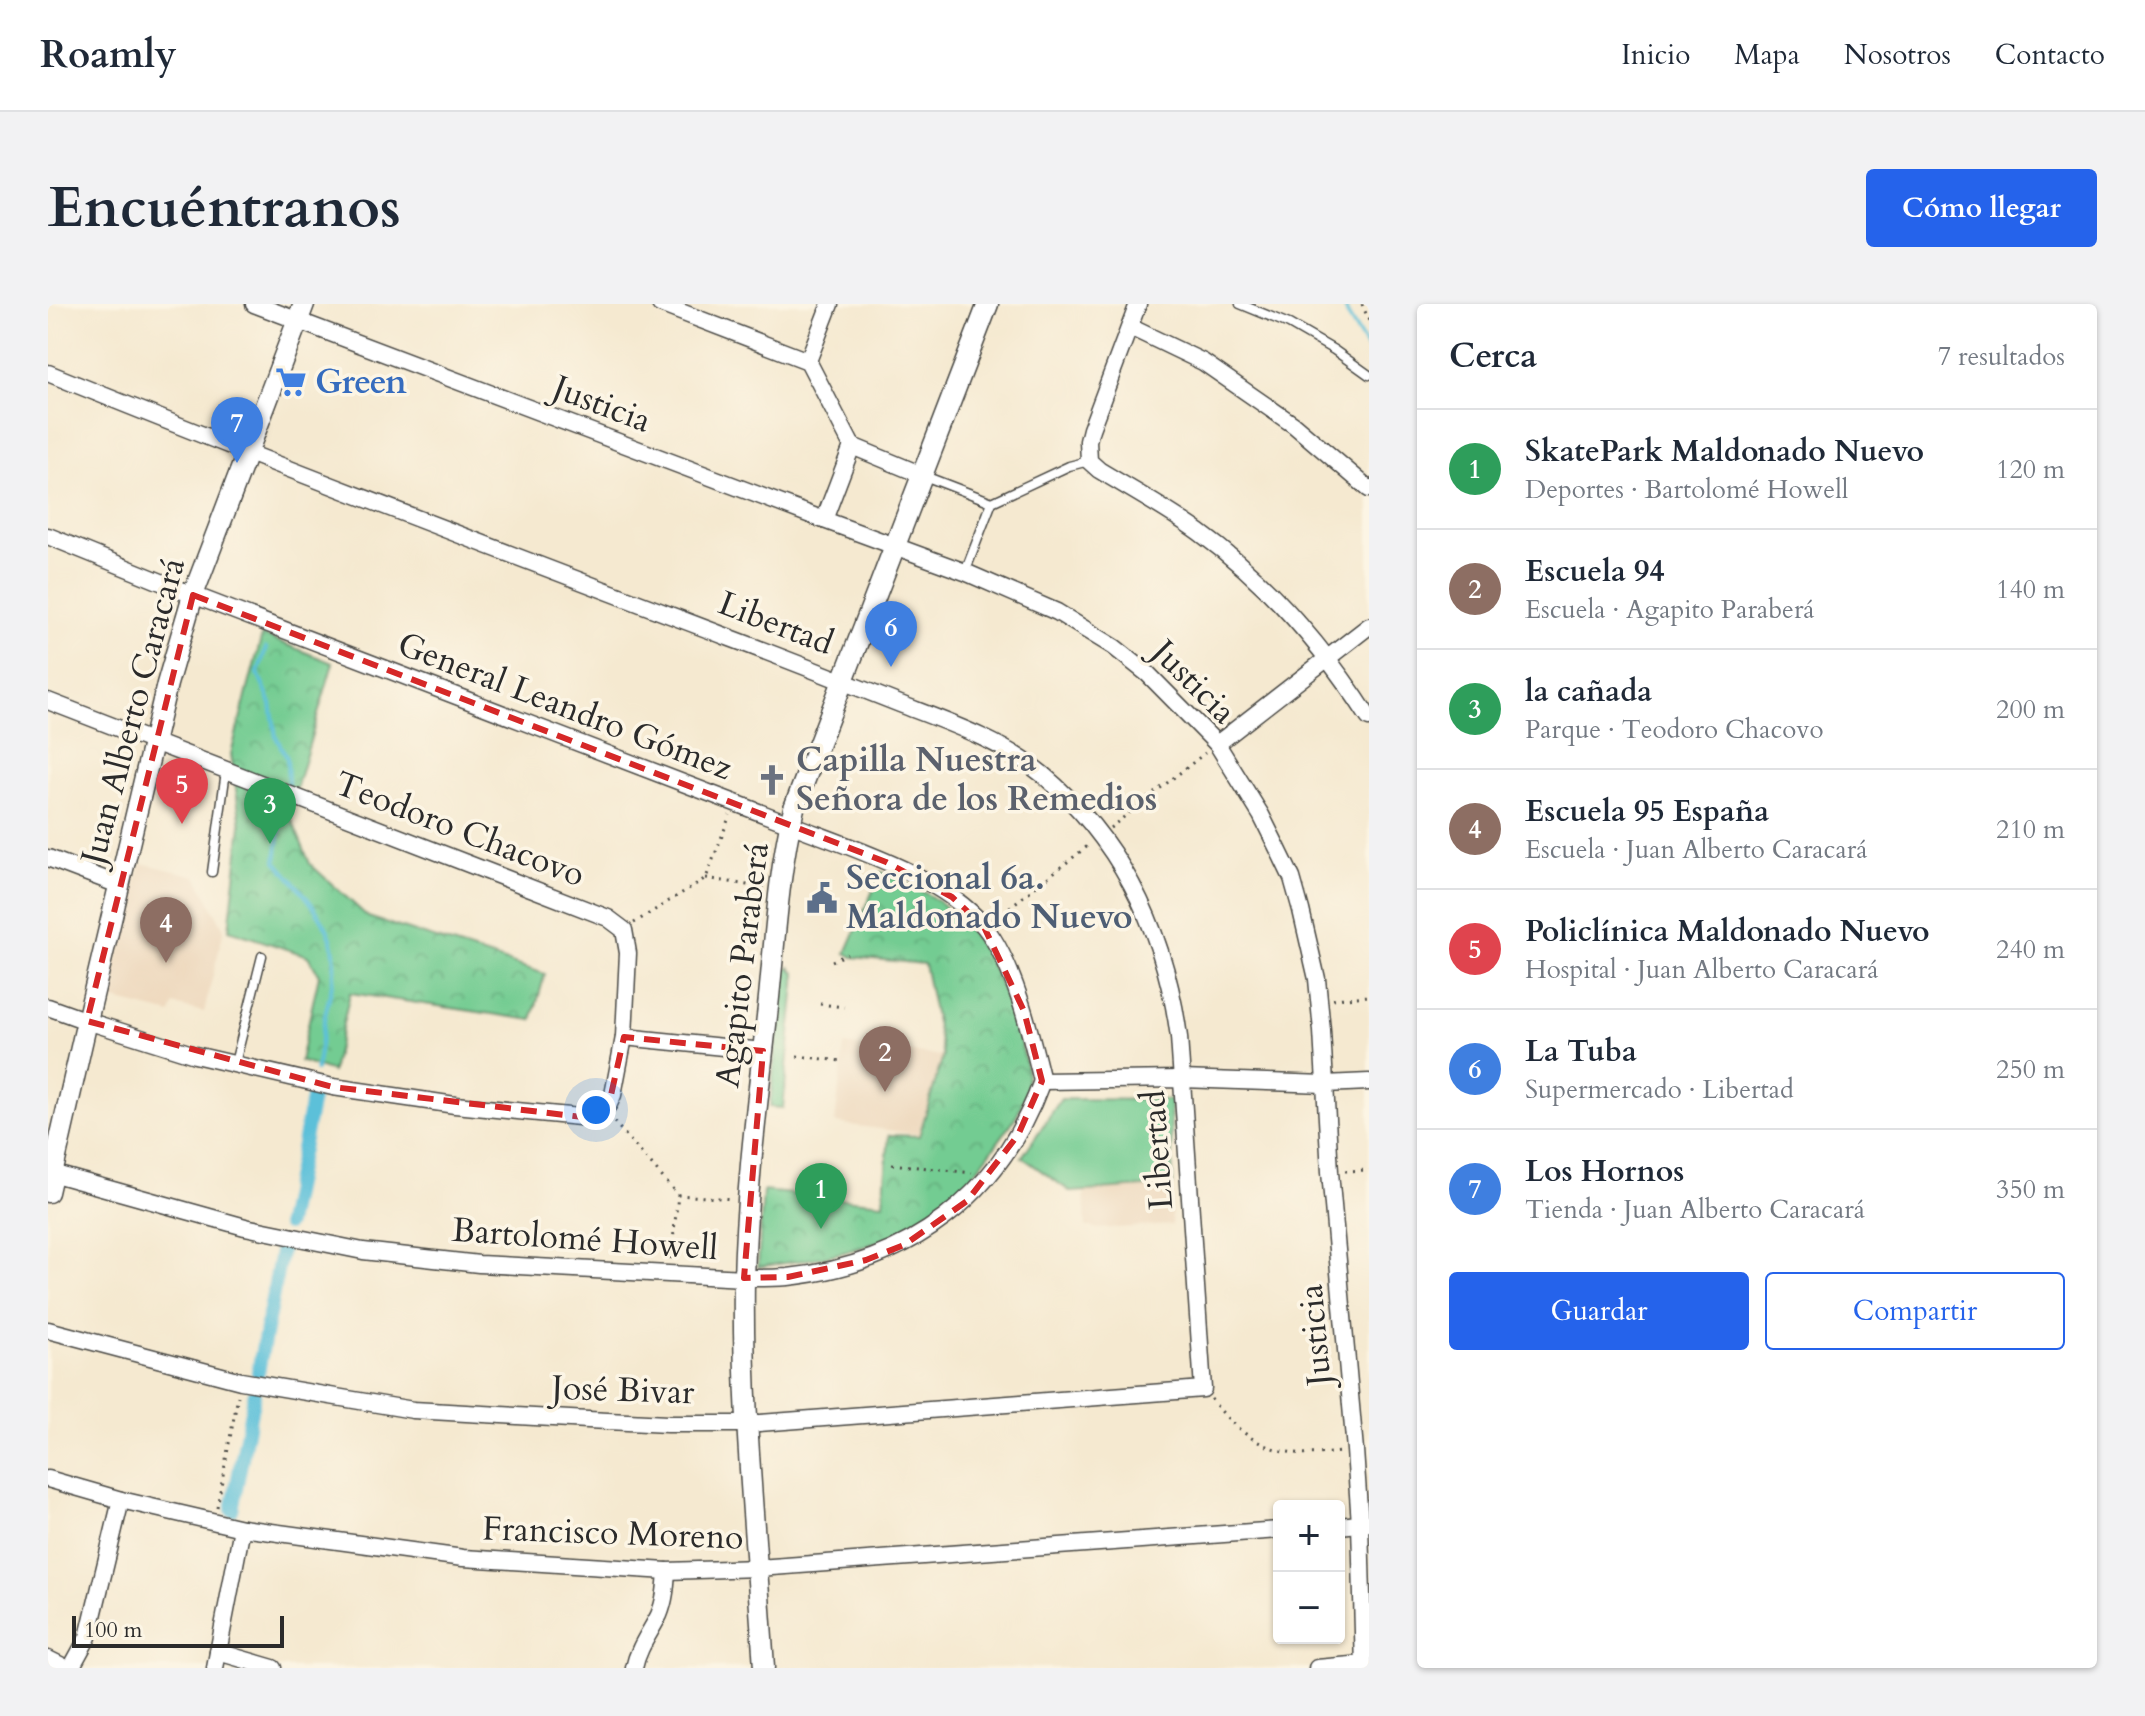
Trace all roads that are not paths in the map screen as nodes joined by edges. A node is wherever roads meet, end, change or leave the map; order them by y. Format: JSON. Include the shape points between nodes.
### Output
{"nodes":[{"id":1,"x":254,"y":304,"type":"edge"},
{"id":2,"x":660,"y":304,"type":"edge"},
{"id":3,"x":830,"y":304,"type":"edge"},
{"id":4,"x":988,"y":304,"type":"edge"},
{"id":5,"x":1138,"y":304,"type":"edge"},
{"id":6,"x":1240,"y":304,"type":"edge"},
{"id":7,"x":301,"y":312,"type":"edge"},
{"id":8,"x":1130,"y":327,"type":"junction"},
{"id":9,"x":808,"y":361,"type":"junction"},
{"id":10,"x":48,"y":373,"type":"edge"},
{"id":11,"x":1369,"y":375,"type":"edge"},
{"id":12,"x":852,"y":446,"type":"junction"},
{"id":13,"x":247,"y":454,"type":"junction"},
{"id":14,"x":1088,"y":458,"type":"junction"},
{"id":15,"x":922,"y":475,"type":"junction"},
{"id":16,"x":1369,"y":489,"type":"edge"},
{"id":17,"x":992,"y":502,"type":"junction"},
{"id":18,"x":824,"y":520,"type":"junction"},
{"id":19,"x":48,"y":536,"type":"edge"},
{"id":20,"x":896,"y":545,"type":"junction"},
{"id":21,"x":965,"y":572,"type":"junction"},
{"id":22,"x":193,"y":595,"type":"junction"},
{"id":23,"x":1369,"y":626,"type":"edge"},
{"id":24,"x":1328,"y":659,"type":"junction"},
{"id":25,"x":844,"y":681,"type":"junction"},
{"id":26,"x":48,"y":701,"type":"edge"},
{"id":27,"x":1369,"y":718,"type":"edge"},
{"id":28,"x":153,"y":743,"type":"junction"},
{"id":29,"x":1217,"y":744,"type":"junction"},
{"id":30,"x":226,"y":771,"type":"junction"},
{"id":31,"x":790,"y":824,"type":"junction"},
{"id":32,"x":48,"y":858,"type":"edge"},
{"id":33,"x":212,"y":872,"type":"dead end"},
{"id":34,"x":119,"y":885,"type":"junction"},
{"id":35,"x":262,"y":956,"type":"dead end"},
{"id":36,"x":48,"y":1007,"type":"edge"},
{"id":37,"x":87,"y":1021,"type":"junction"},
{"id":38,"x":624,"y":1037,"type":"junction"},
{"id":39,"x":763,"y":1051,"type":"junction"},
{"id":40,"x":235,"y":1063,"type":"junction"},
{"id":41,"x":1182,"y":1079,"type":"junction"},
{"id":42,"x":1042,"y":1081,"type":"junction"},
{"id":43,"x":1369,"y":1082,"type":"edge"},
{"id":44,"x":1325,"y":1084,"type":"junction"},
{"id":45,"x":50,"y":1180,"type":"edge"},
{"id":46,"x":744,"y":1278,"type":"junction"},
{"id":47,"x":48,"y":1330,"type":"edge"},
{"id":48,"x":1203,"y":1389,"type":"joint"},
{"id":49,"x":746,"y":1424,"type":"junction"},
{"id":50,"x":48,"y":1479,"type":"edge"},
{"id":51,"x":121,"y":1500,"type":"junction"},
{"id":52,"x":1365,"y":1524,"type":"edge"},
{"id":53,"x":1345,"y":1526,"type":"edge"},
{"id":54,"x":242,"y":1528,"type":"junction"},
{"id":55,"x":1273,"y":1530,"type":"edge"},
{"id":56,"x":758,"y":1568,"type":"junction"},
{"id":57,"x":667,"y":1571,"type":"junction"},
{"id":58,"x":48,"y":1659,"type":"edge"},
{"id":59,"x":216,"y":1660,"type":"edge"},
{"id":60,"x":1363,"y":1666,"type":"edge"},
{"id":61,"x":68,"y":1668,"type":"edge"},
{"id":62,"x":273,"y":1668,"type":"edge"},
{"id":63,"x":634,"y":1668,"type":"edge"},
{"id":64,"x":764,"y":1668,"type":"edge"},
{"id":65,"x":1317,"y":1668,"type":"edge"}],
"edges":[{"from":1,"to":7,"type":"street","name":"Justicia"},
{"from":2,"to":9,"type":"street"},
{"from":3,"to":9,"type":"street"},
{"from":4,"to":15,"type":"street","name":"Agapito Paraberá"},
{"from":5,"to":8,"type":"street"},
{"from":6,"to":11,"type":"lane","via":[[1289,324]]},
{"from":7,"to":13,"type":"street","name":"Juan Alberto Caracará"},
{"from":7,"to":18,"type":"street","name":"Justicia"},
{"from":8,"to":14,"type":"street","via":[[1091,429]]},
{"from":8,"to":16,"type":"street","via":[[1203,362],[1294,425]]},
{"from":9,"to":12,"type":"street"},
{"from":10,"to":13,"type":"street","name":"Libertad"},
{"from":12,"to":15,"type":"street"},
{"from":12,"to":18,"type":"street"},
{"from":13,"to":22,"type":"street","name":"Juan Alberto Caracará"},
{"from":13,"to":25,"type":"street","name":"Libertad"},
{"from":14,"to":17,"type":"lane"},
{"from":14,"to":24,"type":"street","via":[[1240,566]]},
{"from":15,"to":17,"type":"lane"},
{"from":15,"to":20,"type":"street","name":"Agapito Paraberá"},
{"from":17,"to":21,"type":"lane"},
{"from":18,"to":20,"type":"street","name":"Justicia"},
{"from":19,"to":22,"type":"street","name":"General Leandro Gómez"},
{"from":20,"to":21,"type":"street","name":"Justicia"},
{"from":20,"to":25,"type":"street","name":"Agapito Paraberá"},
{"from":21,"to":29,"type":"street","name":"Justicia","via":[[1057,612],[1114,647]]},
{"from":22,"to":28,"type":"street","name":"Juan Alberto Caracará"},
{"from":22,"to":31,"type":"street","name":"General Leandro Gómez"},
{"from":23,"to":24,"type":"street"},
{"from":24,"to":27,"type":"street"},
{"from":24,"to":29,"type":"street"},
{"from":25,"to":31,"type":"street","name":"Agapito Paraberá"},
{"from":25,"to":41,"type":"street","name":"Libertad","via":[[999,745],[1040,773],[1083,813],[1123,867],[1155,933],[1175,1001]]},
{"from":26,"to":28,"type":"street","name":"Teodoro Chacovo"},
{"from":28,"to":30,"type":"street","name":"Teodoro Chacovo"},
{"from":28,"to":34,"type":"street","name":"Juan Alberto Caracará"},
{"from":29,"to":44,"type":"street","name":"Justicia","via":[[1292,878],[1317,979]]},
{"from":30,"to":33,"type":"lane"},
{"from":30,"to":38,"type":"street","name":"Teodoro Chacovo","via":[[608,918],[624,930],[628,953]]},
{"from":31,"to":39,"type":"street","name":"Agapito Paraberá"},
{"from":31,"to":42,"type":"street","name":"General Leandro Gómez","via":[[915,876],[952,897],[984,927],[1024,1011]]},
{"from":32,"to":34,"type":"street"},
{"from":34,"to":37,"type":"street","name":"Juan Alberto Caracará"},
{"from":35,"to":40,"type":"lane"},
{"from":36,"to":37,"type":"street"},
{"from":37,"to":40,"type":"street"},
{"from":37,"to":45,"type":"street","name":"Juan Alberto Caracará"},
{"from":38,"to":39,"type":"street"},
{"from":38,"to":40,"type":"street","via":[[613,1095],[604,1111],[590,1118],[333,1087]]},
{"from":39,"to":46,"type":"street","name":"Agapito Paraberá"},
{"from":41,"to":42,"type":"street"},
{"from":41,"to":44,"type":"street"},
{"from":41,"to":48,"type":"street","name":"Libertad"},
{"from":42,"to":46,"type":"street","name":"Bartolomé Howell","via":[[1018,1135],[967,1201],[936,1225],[866,1260],[788,1277]]},
{"from":43,"to":44,"type":"street"},
{"from":44,"to":52,"type":"street","name":"Justicia"},
{"from":45,"to":46,"type":"street","name":"Bartolomé Howell","via":[[363,1251],[479,1264]]},
{"from":46,"to":49,"type":"street","name":"Agapito Paraberá"},
{"from":47,"to":49,"type":"street","name":"José Bivar","via":[[241,1381],[413,1410]]},
{"from":48,"to":49,"type":"street","name":"José Bivar"},
{"from":49,"to":56,"type":"street","name":"Agapito Paraberá"},
{"from":50,"to":51,"type":"street","name":"Francisco Moreno"},
{"from":51,"to":54,"type":"street","name":"Francisco Moreno"},
{"from":51,"to":61,"type":"street","via":[[88,1637]]},
{"from":52,"to":53,"type":"street"},
{"from":52,"to":60,"type":"street","name":"Justicia"},
{"from":54,"to":57,"type":"street","name":"Francisco Moreno","via":[[463,1558]]},
{"from":54,"to":59,"type":"street"},
{"from":55,"to":56,"type":"street","name":"Francisco Moreno"},
{"from":56,"to":57,"type":"street","name":"Francisco Moreno"},
{"from":56,"to":64,"type":"street","name":"Agapito Paraberá"},
{"from":57,"to":63,"type":"street","via":[[660,1614]]},
{"from":58,"to":61,"type":"street"},
{"from":59,"to":62,"type":"street"},
{"from":60,"to":65,"type":"street"}]}
